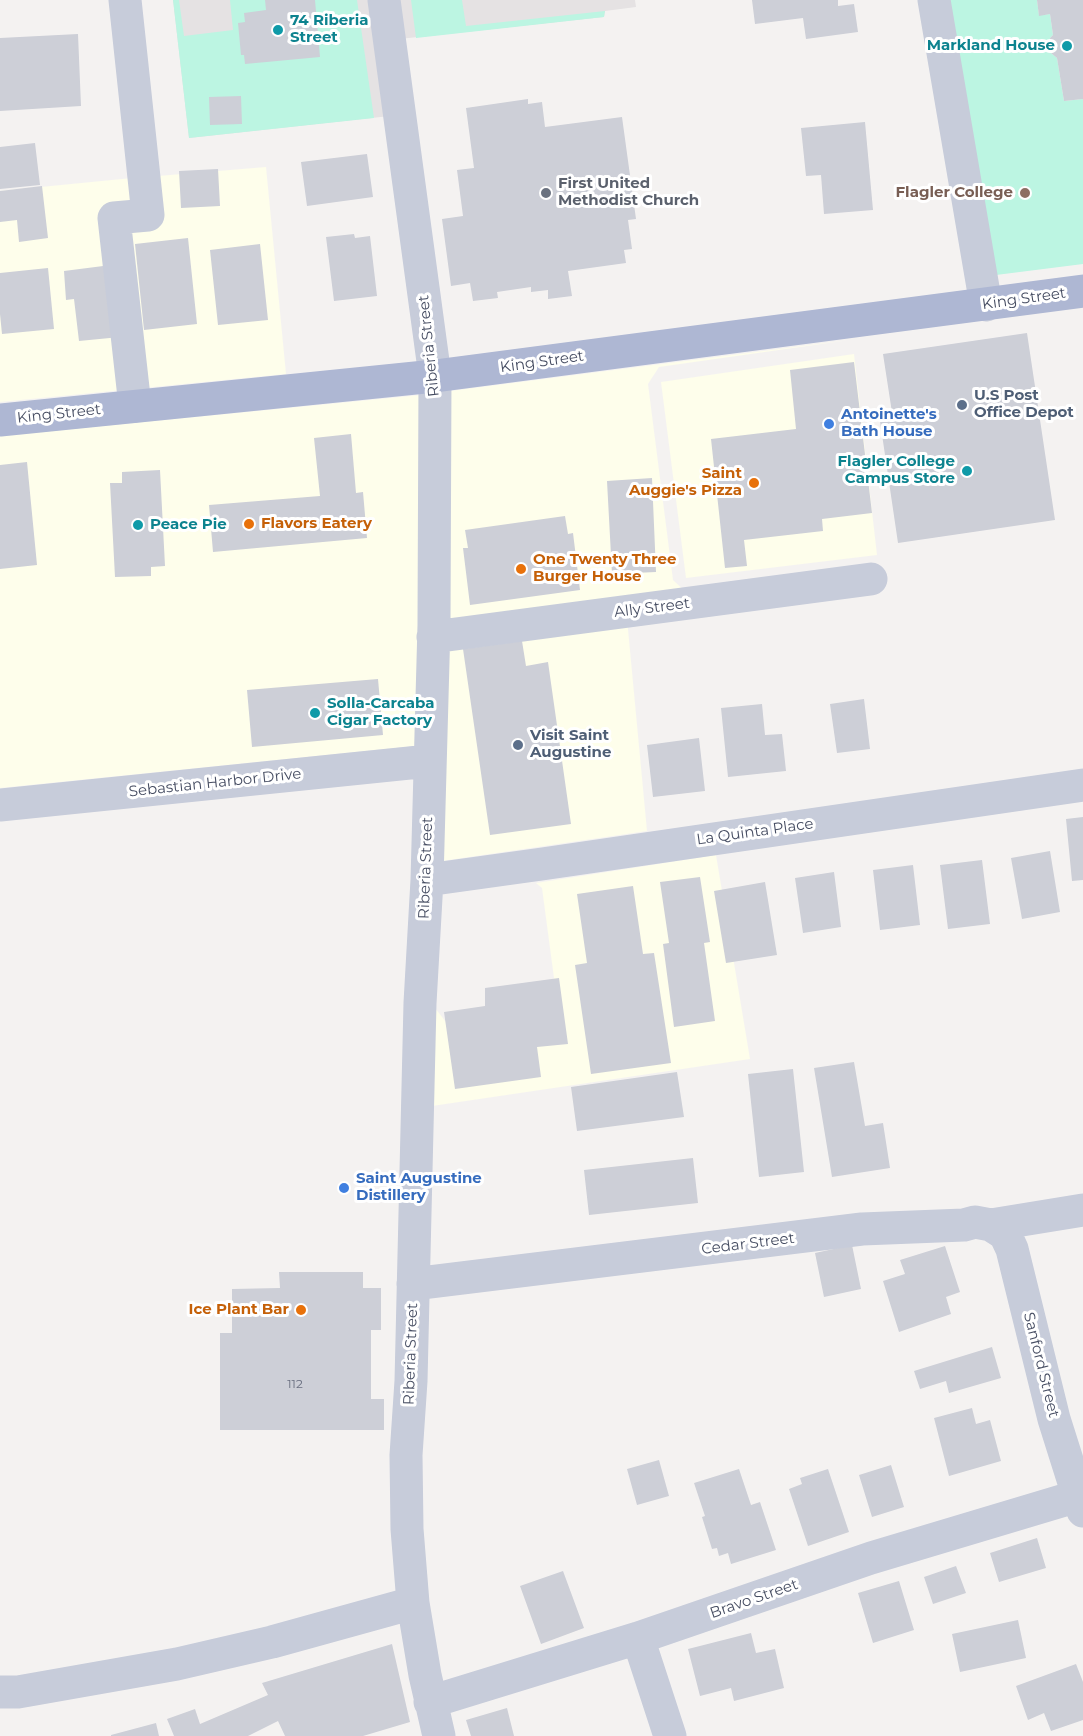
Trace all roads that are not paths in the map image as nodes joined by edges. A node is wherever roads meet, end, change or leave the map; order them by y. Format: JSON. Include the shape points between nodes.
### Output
{"nodes":[{"id":1,"x":125,"y":0,"type":"edge"},
{"id":2,"x":384,"y":0,"type":"edge"},
{"id":3,"x":934,"y":0,"type":"edge"},
{"id":4,"x":1083,"y":291,"type":"edge"},
{"id":5,"x":986,"y":305,"type":"junction"},
{"id":6,"x":435,"y":376,"type":"junction"},
{"id":7,"x":135,"y":406,"type":"junction"},
{"id":8,"x":0,"y":420,"type":"edge"},
{"id":9,"x":872,"y":579,"type":"dead end"},
{"id":10,"x":433,"y":637,"type":"junction"},
{"id":11,"x":429,"y":761,"type":"junction"},
{"id":12,"x":1083,"y":785,"type":"edge"},
{"id":13,"x":0,"y":805,"type":"edge"},
{"id":14,"x":426,"y":880,"type":"junction"},
{"id":15,"x":1083,"y":1210,"type":"edge"},
{"id":16,"x":991,"y":1225,"type":"junction"},
{"id":17,"x":413,"y":1284,"type":"junction"},
{"id":18,"x":1081,"y":1504,"type":"edge"},
{"id":19,"x":413,"y":1603,"type":"junction"},
{"id":20,"x":638,"y":1638,"type":"junction"},
{"id":21,"x":0,"y":1692,"type":"edge"},
{"id":22,"x":430,"y":1702,"type":"junction"},
{"id":23,"x":439,"y":1736,"type":"edge"},
{"id":24,"x":670,"y":1736,"type":"edge"}],
"edges":[{"from":1,"to":7,"type":"street","via":[[148,215],[114,218]]},
{"from":2,"to":6,"type":"street","name":"Riberia Street"},
{"from":3,"to":5,"type":"street"},
{"from":4,"to":5,"type":"main road","name":"King Street"},
{"from":5,"to":6,"type":"main road","name":"King Street"},
{"from":6,"to":7,"type":"main road","name":"King Street"},
{"from":6,"to":10,"type":"street","name":"Riberia Street"},
{"from":7,"to":8,"type":"main road","name":"King Street"},
{"from":9,"to":10,"type":"street","name":"Ally Street"},
{"from":10,"to":11,"type":"street","name":"Riberia Street"},
{"from":11,"to":13,"type":"street","name":"Sebastian Harbor Drive"},
{"from":11,"to":14,"type":"street","name":"Riberia Street"},
{"from":12,"to":14,"type":"street","name":"La Quinta Place"},
{"from":14,"to":17,"type":"street","name":"Riberia Street"},
{"from":15,"to":16,"type":"street","name":"Cedar Street"},
{"from":16,"to":17,"type":"street","name":"Cedar Street","via":[[975,1222],[862,1229]]},
{"from":16,"to":18,"type":"street","name":"Sanford Street","via":[[1005,1234],[1012,1249],[1054,1419]]},
{"from":17,"to":19,"type":"street","name":"Riberia Street","via":[[406,1455]]},
{"from":18,"to":20,"type":"street","name":"Bravo Street","via":[[872,1558]]},
{"from":19,"to":21,"type":"street","via":[[177,1664]]},
{"from":19,"to":22,"type":"street","name":"Riberia Street"},
{"from":20,"to":22,"type":"street","name":"Bravo Street"},
{"from":20,"to":24,"type":"street"},
{"from":22,"to":23,"type":"street","name":"Riberia Street"}]}
